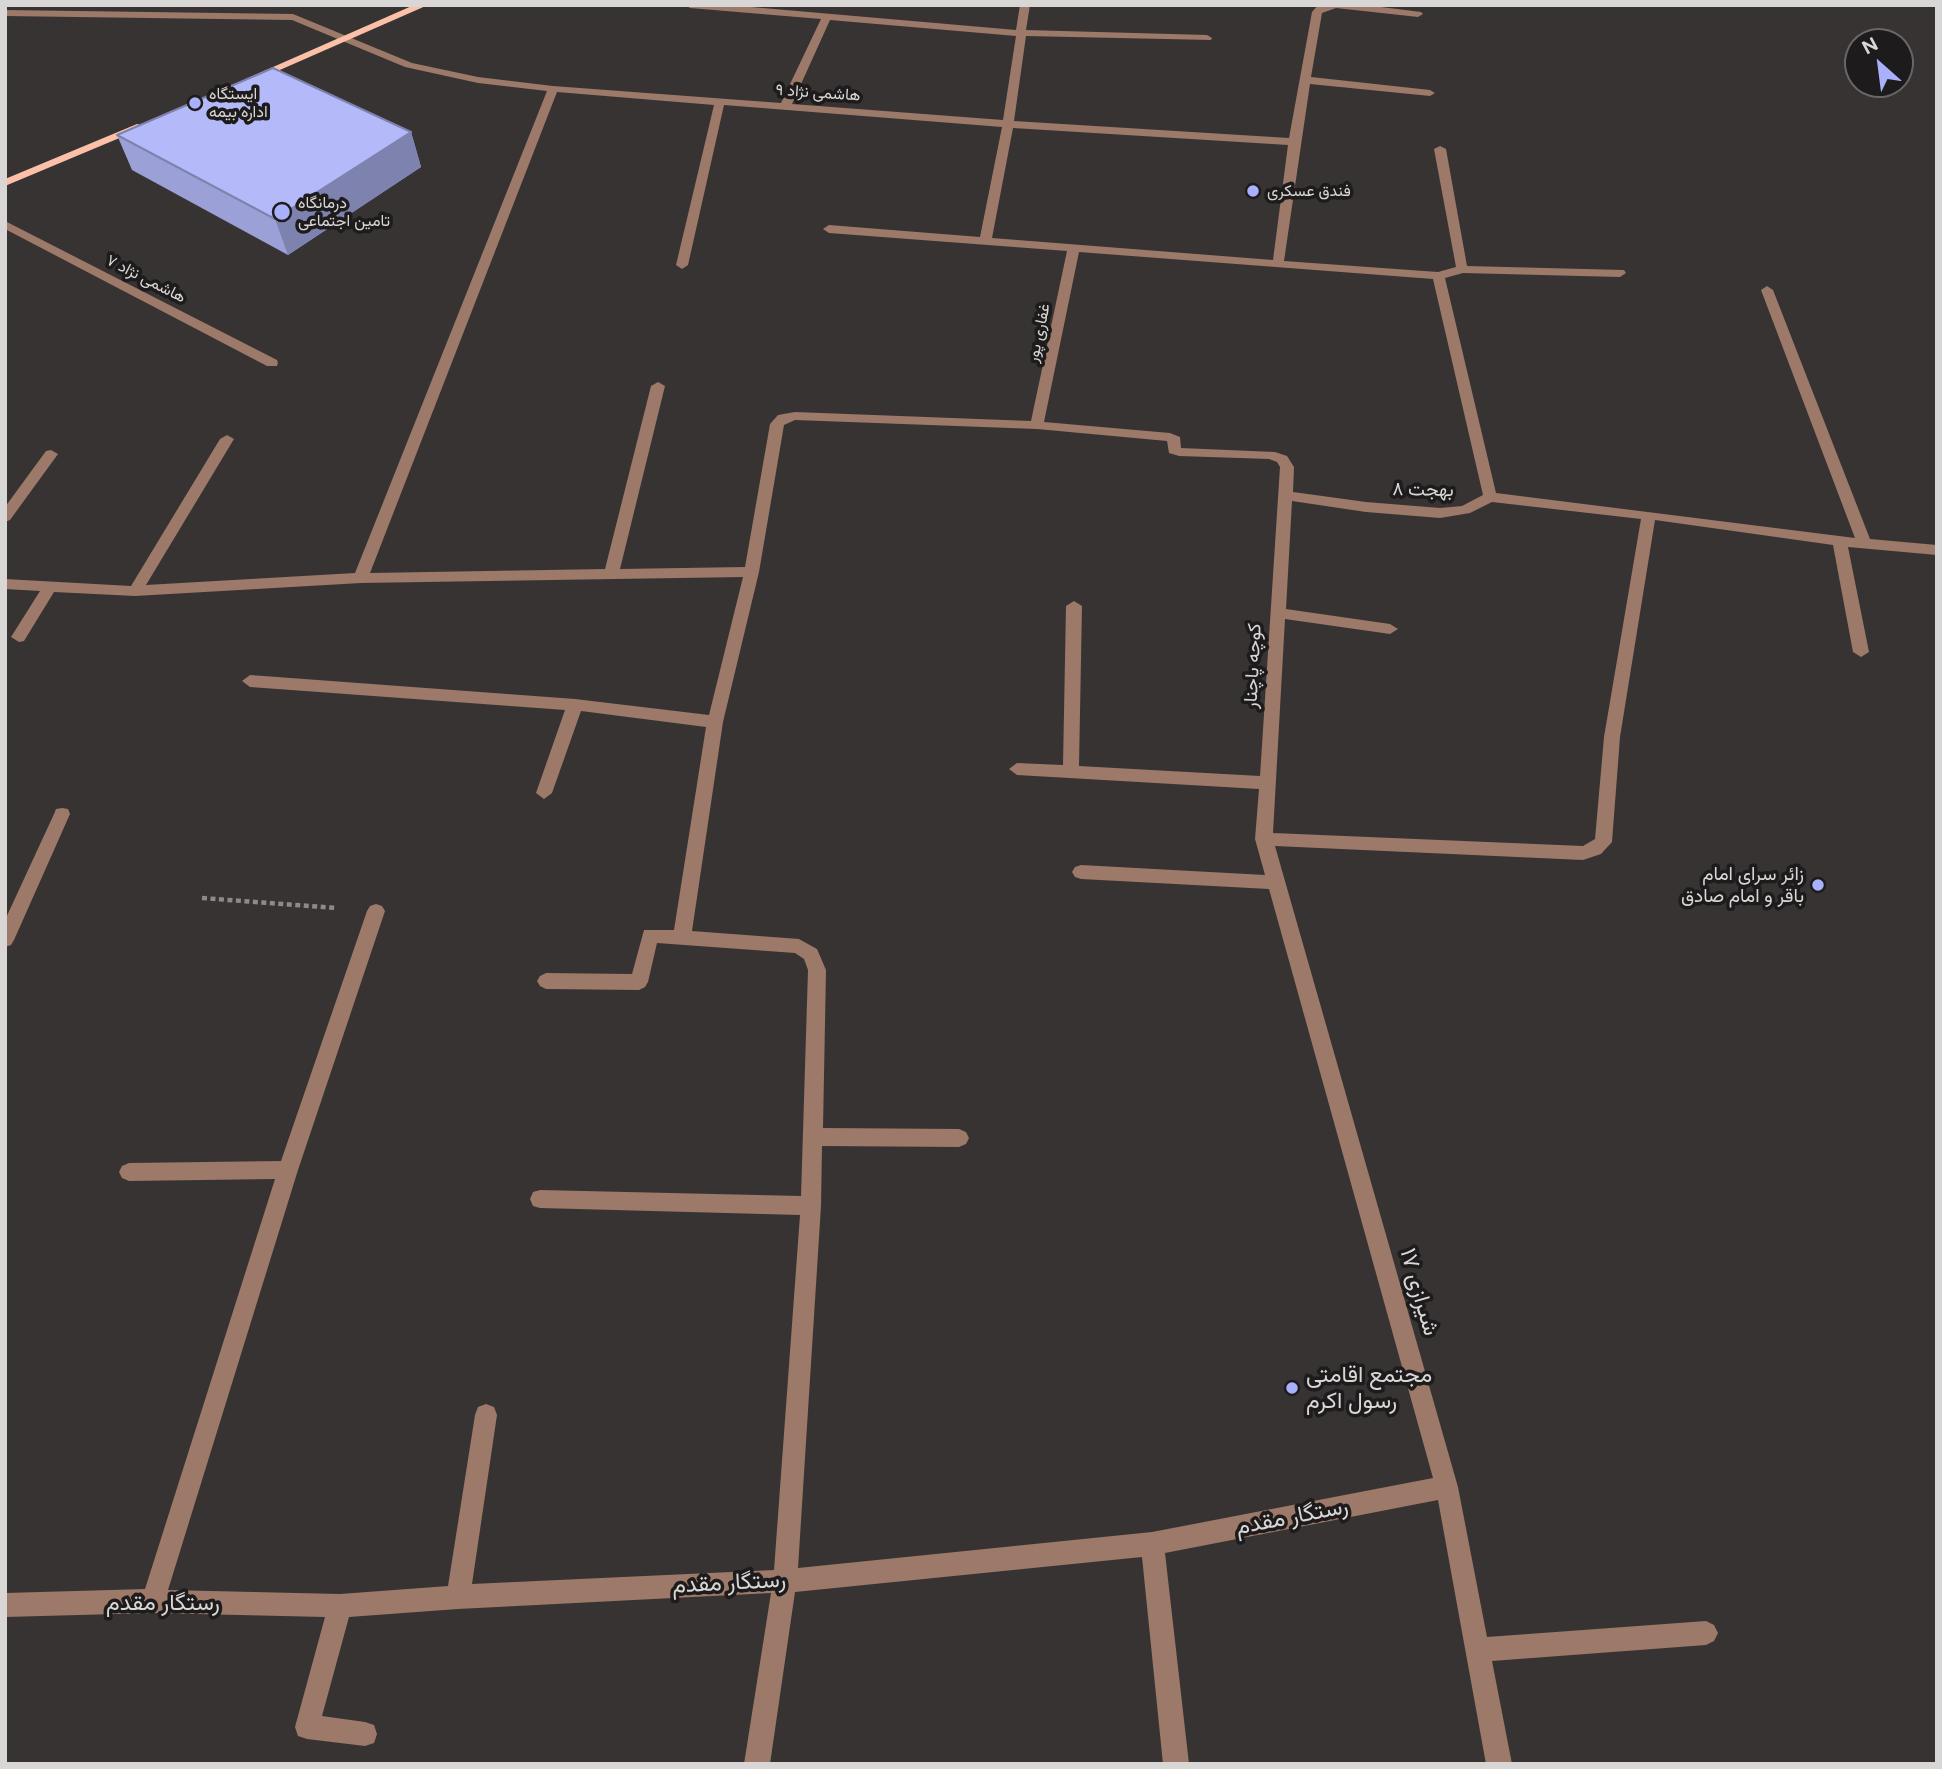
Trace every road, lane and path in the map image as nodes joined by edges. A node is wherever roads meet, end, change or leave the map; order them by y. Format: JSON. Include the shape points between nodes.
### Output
{"nodes":[{"id":1,"x":423,"y":5,"type":"edge"},
{"id":2,"x":690,"y":5,"type":"edge"},
{"id":3,"x":1025,"y":5,"type":"edge"},
{"id":4,"x":1335,"y":5,"type":"edge"},
{"id":5,"x":5,"y":13,"type":"edge"},
{"id":6,"x":1418,"y":14,"type":"dead end"},
{"id":7,"x":827,"y":16,"type":"junction"},
{"id":8,"x":1020,"y":33,"type":"junction"},
{"id":9,"x":347,"y":38,"type":"junction"},
{"id":10,"x":1208,"y":38,"type":"dead end"},
{"id":11,"x":1305,"y":80,"type":"junction"},
{"id":12,"x":246,"y":81,"type":"edge"},
{"id":13,"x":552,"y":89,"type":"junction"},
{"id":14,"x":1430,"y":93,"type":"dead end"},
{"id":15,"x":720,"y":101,"type":"junction"},
{"id":16,"x":785,"y":107,"type":"junction"},
{"id":17,"x":145,"y":124,"type":"edge"},
{"id":18,"x":1008,"y":124,"type":"junction"},
{"id":19,"x":1294,"y":142,"type":"junction"},
{"id":20,"x":1440,"y":149,"type":"dead end"},
{"id":21,"x":5,"y":183,"type":"edge"},
{"id":22,"x":5,"y":224,"type":"edge"},
{"id":23,"x":829,"y":229,"type":"dead end"},
{"id":24,"x":985,"y":241,"type":"junction"},
{"id":25,"x":1074,"y":248,"type":"junction"},
{"id":26,"x":1278,"y":264,"type":"junction"},
{"id":27,"x":682,"y":265,"type":"dead end"},
{"id":28,"x":1462,"y":269,"type":"junction"},
{"id":29,"x":1620,"y":273,"type":"dead end"},
{"id":30,"x":1438,"y":276,"type":"junction"},
{"id":31,"x":1767,"y":290,"type":"dead end"},
{"id":32,"x":272,"y":363,"type":"dead end"},
{"id":33,"x":658,"y":386,"type":"dead end"},
{"id":34,"x":1037,"y":425,"type":"junction"},
{"id":35,"x":227,"y":439,"type":"dead end"},
{"id":36,"x":51,"y":454,"type":"dead end"},
{"id":37,"x":1284,"y":495,"type":"junction"},
{"id":38,"x":1490,"y":497,"type":"junction"},
{"id":39,"x":1649,"y":514,"type":"junction"},
{"id":40,"x":5,"y":517,"type":"edge"},
{"id":41,"x":1840,"y":541,"type":"junction"},
{"id":42,"x":1865,"y":544,"type":"junction"},
{"id":43,"x":1937,"y":550,"type":"edge"},
{"id":44,"x":752,"y":572,"type":"junction"},
{"id":45,"x":611,"y":575,"type":"junction"},
{"id":46,"x":361,"y":578,"type":"junction"},
{"id":47,"x":5,"y":584,"type":"edge"},
{"id":48,"x":50,"y":586,"type":"junction"},
{"id":49,"x":135,"y":591,"type":"junction"},
{"id":50,"x":1074,"y":606,"type":"dead end"},
{"id":51,"x":1278,"y":613,"type":"junction"},
{"id":52,"x":1390,"y":629,"type":"dead end"},
{"id":53,"x":19,"y":637,"type":"dead end"},
{"id":54,"x":1861,"y":652,"type":"dead end"},
{"id":55,"x":250,"y":681,"type":"dead end"},
{"id":56,"x":575,"y":705,"type":"junction"},
{"id":57,"x":715,"y":722,"type":"junction"},
{"id":58,"x":1017,"y":769,"type":"dead end"},
{"id":59,"x":1071,"y":772,"type":"junction"},
{"id":60,"x":1268,"y":783,"type":"junction"},
{"id":61,"x":544,"y":793,"type":"dead end"},
{"id":62,"x":62,"y":814,"type":"dead end"},
{"id":63,"x":1264,"y":839,"type":"junction"},
{"id":64,"x":1081,"y":872,"type":"dead end"},
{"id":65,"x":1276,"y":882,"type":"junction"},
{"id":66,"x":202,"y":898,"type":"dead end"},
{"id":67,"x":376,"y":911,"type":"joint"},
{"id":68,"x":682,"y":937,"type":"junction"},
{"id":69,"x":5,"y":940,"type":"edge"},
{"id":70,"x":546,"y":981,"type":"dead end"},
{"id":71,"x":813,"y":1137,"type":"junction"},
{"id":72,"x":959,"y":1138,"type":"dead end"},
{"id":73,"x":288,"y":1170,"type":"junction"},
{"id":74,"x":129,"y":1172,"type":"dead end"},
{"id":75,"x":540,"y":1199,"type":"dead end"},
{"id":76,"x":811,"y":1206,"type":"junction"},
{"id":77,"x":486,"y":1415,"type":"dead end"},
{"id":78,"x":1447,"y":1487,"type":"junction"},
{"id":79,"x":1152,"y":1544,"type":"junction"},
{"id":80,"x":785,"y":1581,"type":"junction"},
{"id":81,"x":458,"y":1597,"type":"junction"},
{"id":82,"x":153,"y":1601,"type":"junction"},
{"id":83,"x":5,"y":1605,"type":"edge"},
{"id":84,"x":341,"y":1606,"type":"junction"},
{"id":85,"x":1706,"y":1633,"type":"dead end"},
{"id":86,"x":1477,"y":1650,"type":"junction"},
{"id":87,"x":365,"y":1734,"type":"dead end"},
{"id":88,"x":757,"y":1764,"type":"edge"},
{"id":89,"x":1176,"y":1764,"type":"edge"},
{"id":90,"x":1499,"y":1764,"type":"edge"}],
"edges":[{"from":1,"to":9,"type":"main road"},
{"from":2,"to":7,"type":"street"},
{"from":3,"to":8,"type":"street"},
{"from":4,"to":6,"type":"street"},
{"from":4,"to":11,"type":"street","via":[[1317,12]]},
{"from":5,"to":9,"type":"street","name":"هاشمی نژاد ۹","via":[[282,17],[305,20]]},
{"from":7,"to":8,"type":"street"},
{"from":7,"to":16,"type":"street"},
{"from":8,"to":10,"type":"street"},
{"from":8,"to":18,"type":"street"},
{"from":9,"to":12,"type":"main road"},
{"from":9,"to":13,"type":"street","name":"هاشمی نژاد ۹","via":[[409,65]]},
{"from":11,"to":14,"type":"street"},
{"from":11,"to":19,"type":"street"},
{"from":13,"to":15,"type":"street","name":"هاشمی نژاد ۹"},
{"from":13,"to":46,"type":"street"},
{"from":15,"to":16,"type":"street","name":"هاشمی نژاد ۹"},
{"from":15,"to":27,"type":"street"},
{"from":16,"to":18,"type":"street","name":"هاشمی نژاد ۹"},
{"from":17,"to":21,"type":"main road"},
{"from":18,"to":19,"type":"street","name":"هاشمی نژاد ۹"},
{"from":18,"to":24,"type":"street"},
{"from":19,"to":26,"type":"street"},
{"from":20,"to":28,"type":"street"},
{"from":22,"to":32,"type":"street","name":"هاشمی نژاد ۷"},
{"from":23,"to":24,"type":"street"},
{"from":24,"to":25,"type":"street"},
{"from":25,"to":26,"type":"street"},
{"from":25,"to":34,"type":"street","name":"غفاری پور"},
{"from":26,"to":30,"type":"street"},
{"from":28,"to":29,"type":"street"},
{"from":28,"to":30,"type":"street"},
{"from":30,"to":38,"type":"street"},
{"from":31,"to":42,"type":"street"},
{"from":33,"to":45,"type":"street"},
{"from":34,"to":37,"type":"street","via":[[1170,437],[1179,452],[1270,455],[1282,459],[1287,467]]},
{"from":34,"to":44,"type":"street","via":[[783,418],[777,424]]},
{"from":35,"to":49,"type":"street"},
{"from":36,"to":40,"type":"street"},
{"from":37,"to":38,"type":"street","name":"بهجت ۸","via":[[1440,513],[1465,510]]},
{"from":37,"to":51,"type":"street","name":"کوچه پاچنار"},
{"from":38,"to":39,"type":"street","name":"بهجت ۸"},
{"from":39,"to":41,"type":"street","name":"بهجت ۸"},
{"from":39,"to":63,"type":"street","via":[[1612,737],[1603,842],[1595,849],[1583,853]]},
{"from":41,"to":42,"type":"street","name":"بهجت ۸"},
{"from":41,"to":54,"type":"street"},
{"from":42,"to":43,"type":"street","name":"بهجت ۸"},
{"from":44,"to":45,"type":"street"},
{"from":44,"to":57,"type":"street"},
{"from":45,"to":46,"type":"street"},
{"from":46,"to":49,"type":"street"},
{"from":47,"to":48,"type":"street"},
{"from":48,"to":49,"type":"street"},
{"from":48,"to":53,"type":"street"},
{"from":50,"to":59,"type":"street"},
{"from":51,"to":52,"type":"street"},
{"from":51,"to":60,"type":"street","name":"کوچه پاچنار"},
{"from":55,"to":56,"type":"street"},
{"from":56,"to":57,"type":"street"},
{"from":56,"to":61,"type":"street"},
{"from":57,"to":68,"type":"street"},
{"from":58,"to":59,"type":"street"},
{"from":59,"to":60,"type":"street"},
{"from":60,"to":63,"type":"street","name":"کوچه پاچنار"},
{"from":62,"to":69,"type":"street"},
{"from":63,"to":65,"type":"street","name":"شیرازی ۱۷"},
{"from":64,"to":65,"type":"street"},
{"from":65,"to":78,"type":"street","name":"شیرازی ۱۷"},
{"from":66,"to":67,"type":"path"},
{"from":67,"to":73,"type":"street"},
{"from":68,"to":70,"type":"street","via":[[650,935],[639,982]]},
{"from":68,"to":71,"type":"street","via":[[799,946],[811,954],[817,970]]},
{"from":71,"to":72,"type":"street"},
{"from":71,"to":76,"type":"street"},
{"from":73,"to":74,"type":"street"},
{"from":73,"to":82,"type":"street"},
{"from":75,"to":76,"type":"street"},
{"from":76,"to":80,"type":"street"},
{"from":77,"to":81,"type":"street"},
{"from":78,"to":79,"type":"street","name":"رستگار مقدم"},
{"from":78,"to":86,"type":"street","name":"شیرازی ۱۷"},
{"from":79,"to":80,"type":"street","name":"رستگار مقدم"},
{"from":79,"to":89,"type":"street"},
{"from":80,"to":81,"type":"street","name":"رستگار مقدم"},
{"from":80,"to":88,"type":"street"},
{"from":81,"to":84,"type":"street","name":"رستگار مقدم"},
{"from":82,"to":83,"type":"street","name":"رستگار مقدم"},
{"from":82,"to":84,"type":"street","name":"رستگار مقدم"},
{"from":84,"to":87,"type":"street","via":[[307,1727]]},
{"from":85,"to":86,"type":"street"},
{"from":86,"to":90,"type":"street","name":"شیرازی ۱۷"}]}
